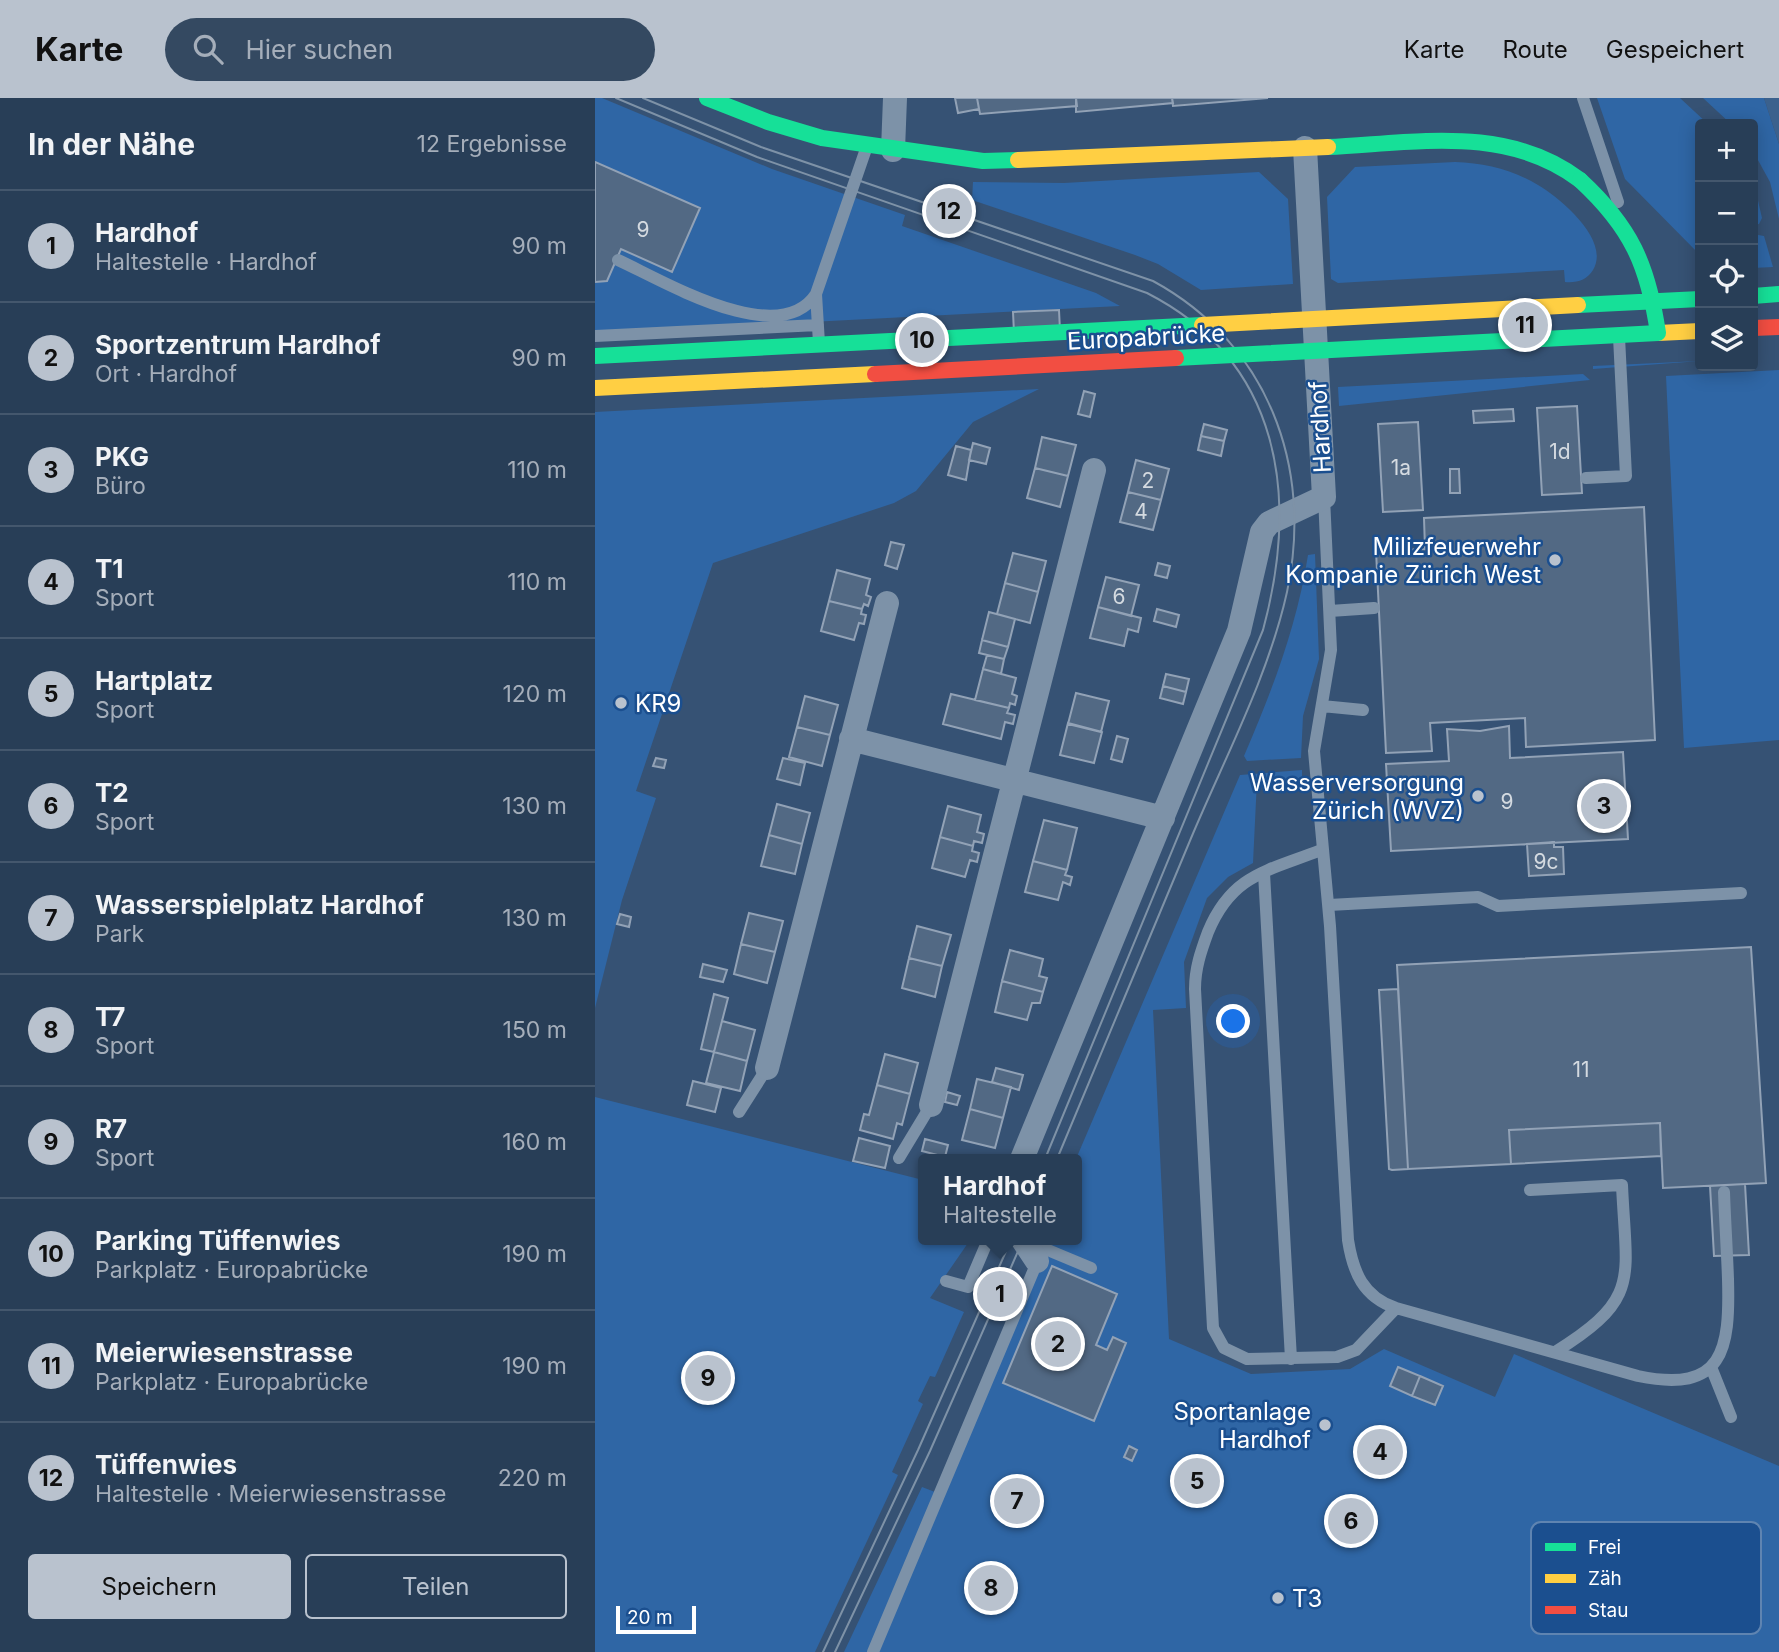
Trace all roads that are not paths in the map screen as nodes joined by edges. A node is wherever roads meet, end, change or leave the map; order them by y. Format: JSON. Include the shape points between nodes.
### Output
{"nodes":[{"id":1,"x":707,"y":98,"type":"edge"},
{"id":2,"x":895,"y":98,"type":"edge"},
{"id":3,"x":1583,"y":98,"type":"edge"},
{"id":4,"x":867,"y":146,"type":"junction"},
{"id":5,"x":1305,"y":148,"type":"junction"},
{"id":6,"x":893,"y":150,"type":"junction"},
{"id":7,"x":618,"y":260,"type":"dead end"},
{"id":8,"x":816,"y":294,"type":"junction"},
{"id":9,"x":1779,"y":294,"type":"edge"},
{"id":10,"x":1758,"y":296,"type":"edge"},
{"id":11,"x":1695,"y":299,"type":"edge"},
{"id":12,"x":1654,"y":302,"type":"junction"},
{"id":13,"x":1672,"y":317,"type":"dead end"},
{"id":14,"x":1629,"y":319,"type":"junction"},
{"id":15,"x":818,"y":325,"type":"junction"},
{"id":16,"x":1779,"y":327,"type":"edge"},
{"id":17,"x":1758,"y":328,"type":"edge"},
{"id":18,"x":1695,"y":331,"type":"edge"},
{"id":19,"x":1658,"y":333,"type":"junction"},
{"id":20,"x":595,"y":336,"type":"edge"},
{"id":21,"x":595,"y":356,"type":"edge"},
{"id":22,"x":820,"y":361,"type":"dead end"},
{"id":23,"x":595,"y":388,"type":"edge"},
{"id":24,"x":1094,"y":470,"type":"dead end"},
{"id":25,"x":1586,"y":478,"type":"dead end"},
{"id":26,"x":1324,"y":496,"type":"junction"},
{"id":27,"x":887,"y":603,"type":"dead end"},
{"id":28,"x":1374,"y":608,"type":"dead end"},
{"id":29,"x":1330,"y":611,"type":"junction"},
{"id":30,"x":1322,"y":706,"type":"junction"},
{"id":31,"x":1363,"y":710,"type":"dead end"},
{"id":32,"x":851,"y":739,"type":"junction"},
{"id":33,"x":1013,"y":781,"type":"junction"},
{"id":34,"x":1163,"y":818,"type":"junction"},
{"id":35,"x":1321,"y":850,"type":"junction"},
{"id":36,"x":1264,"y":873,"type":"junction"},
{"id":37,"x":1741,"y":893,"type":"dead end"},
{"id":38,"x":1329,"y":905,"type":"junction"},
{"id":39,"x":767,"y":1068,"type":"joint"},
{"id":40,"x":931,"y":1105,"type":"joint"},
{"id":41,"x":739,"y":1112,"type":"dead end"},
{"id":42,"x":1024,"y":1154,"type":"edge"},
{"id":43,"x":899,"y":1158,"type":"dead end"},
{"id":44,"x":1530,"y":1190,"type":"dead end"},
{"id":45,"x":1724,"y":1192,"type":"dead end"},
{"id":46,"x":986,"y":1245,"type":"edge"},
{"id":47,"x":1034,"y":1249,"type":"edge"},
{"id":48,"x":1090,"y":1268,"type":"dead end"},
{"id":49,"x":946,"y":1281,"type":"dead end"},
{"id":50,"x":1396,"y":1308,"type":"junction"},
{"id":51,"x":1555,"y":1352,"type":"junction"},
{"id":52,"x":1291,"y":1359,"type":"junction"},
{"id":53,"x":1711,"y":1367,"type":"junction"},
{"id":54,"x":1731,"y":1417,"type":"dead end"},
{"id":55,"x":873,"y":1652,"type":"edge"}],
"edges":[{"from":1,"to":4,"type":"main road","via":[[792,130]]},
{"from":2,"to":6,"type":"street"},
{"from":3,"to":14,"type":"lane","via":[[1627,232],[1632,270]]},
{"from":4,"to":6,"type":"main road"},
{"from":4,"to":8,"type":"lane"},
{"from":5,"to":6,"type":"main road","via":[[1005,162]]},
{"from":5,"to":12,"type":"main road","bridge":true,"via":[[1487,141],[1528,150],[1562,166],[1593,191],[1627,231],[1647,268]]},
{"from":5,"to":26,"type":"street","name":"Hardhof","via":[[1323,335]]},
{"from":7,"to":8,"type":"lane","via":[[739,314],[789,313],[807,305]]},
{"from":8,"to":15,"type":"lane"},
{"from":9,"to":10,"type":"main road"},
{"from":11,"to":12,"type":"main road","name":"Europabrücke","bridge":true},
{"from":12,"to":19,"type":"main road","bridge":true},
{"from":12,"to":21,"type":"main road","name":"Europabrücke","bridge":true},
{"from":13,"to":14,"type":"lane"},
{"from":14,"to":25,"type":"lane","via":[[1626,476]]},
{"from":15,"to":20,"type":"lane"},
{"from":15,"to":22,"type":"lane"},
{"from":16,"to":17,"type":"main road"},
{"from":18,"to":19,"type":"main road","name":"Europabrücke"},
{"from":19,"to":23,"type":"main road","name":"Europabrücke","bridge":true},
{"from":24,"to":33,"type":"street"},
{"from":26,"to":29,"type":"lane"},
{"from":26,"to":34,"type":"street","name":"Hardhof","via":[[1269,523],[1262,532],[1239,631]]},
{"from":27,"to":32,"type":"street"},
{"from":28,"to":29,"type":"lane"},
{"from":29,"to":30,"type":"lane","via":[[1330,665]]},
{"from":30,"to":31,"type":"lane"},
{"from":30,"to":35,"type":"lane","via":[[1314,751]]},
{"from":32,"to":33,"type":"street"},
{"from":32,"to":39,"type":"street"},
{"from":33,"to":34,"type":"street"},
{"from":33,"to":40,"type":"street"},
{"from":34,"to":42,"type":"street","name":"Hardhof"},
{"from":35,"to":36,"type":"lane"},
{"from":35,"to":38,"type":"lane"},
{"from":36,"to":52,"type":"lane"},
{"from":36,"to":52,"type":"lane","via":[[1222,902],[1196,971],[1212,1320],[1217,1339],[1235,1354],[1256,1360]]},
{"from":37,"to":38,"type":"lane","via":[[1499,906],[1478,897]]},
{"from":38,"to":50,"type":"lane","via":[[1351,1256],[1369,1293]]},
{"from":39,"to":41,"type":"lane"},
{"from":40,"to":43,"type":"lane"},
{"from":44,"to":51,"type":"lane","via":[[1622,1185],[1625,1264],[1619,1297],[1601,1321]]},
{"from":45,"to":53,"type":"lane","via":[[1728,1335]]},
{"from":46,"to":49,"type":"lane","via":[[968,1287]]},
{"from":47,"to":48,"type":"lane"},
{"from":47,"to":55,"type":"lane"},
{"from":50,"to":51,"type":"lane"},
{"from":50,"to":52,"type":"lane","via":[[1350,1353]]},
{"from":51,"to":53,"type":"lane","via":[[1660,1380],[1692,1377]]},
{"from":53,"to":54,"type":"lane"}]}
